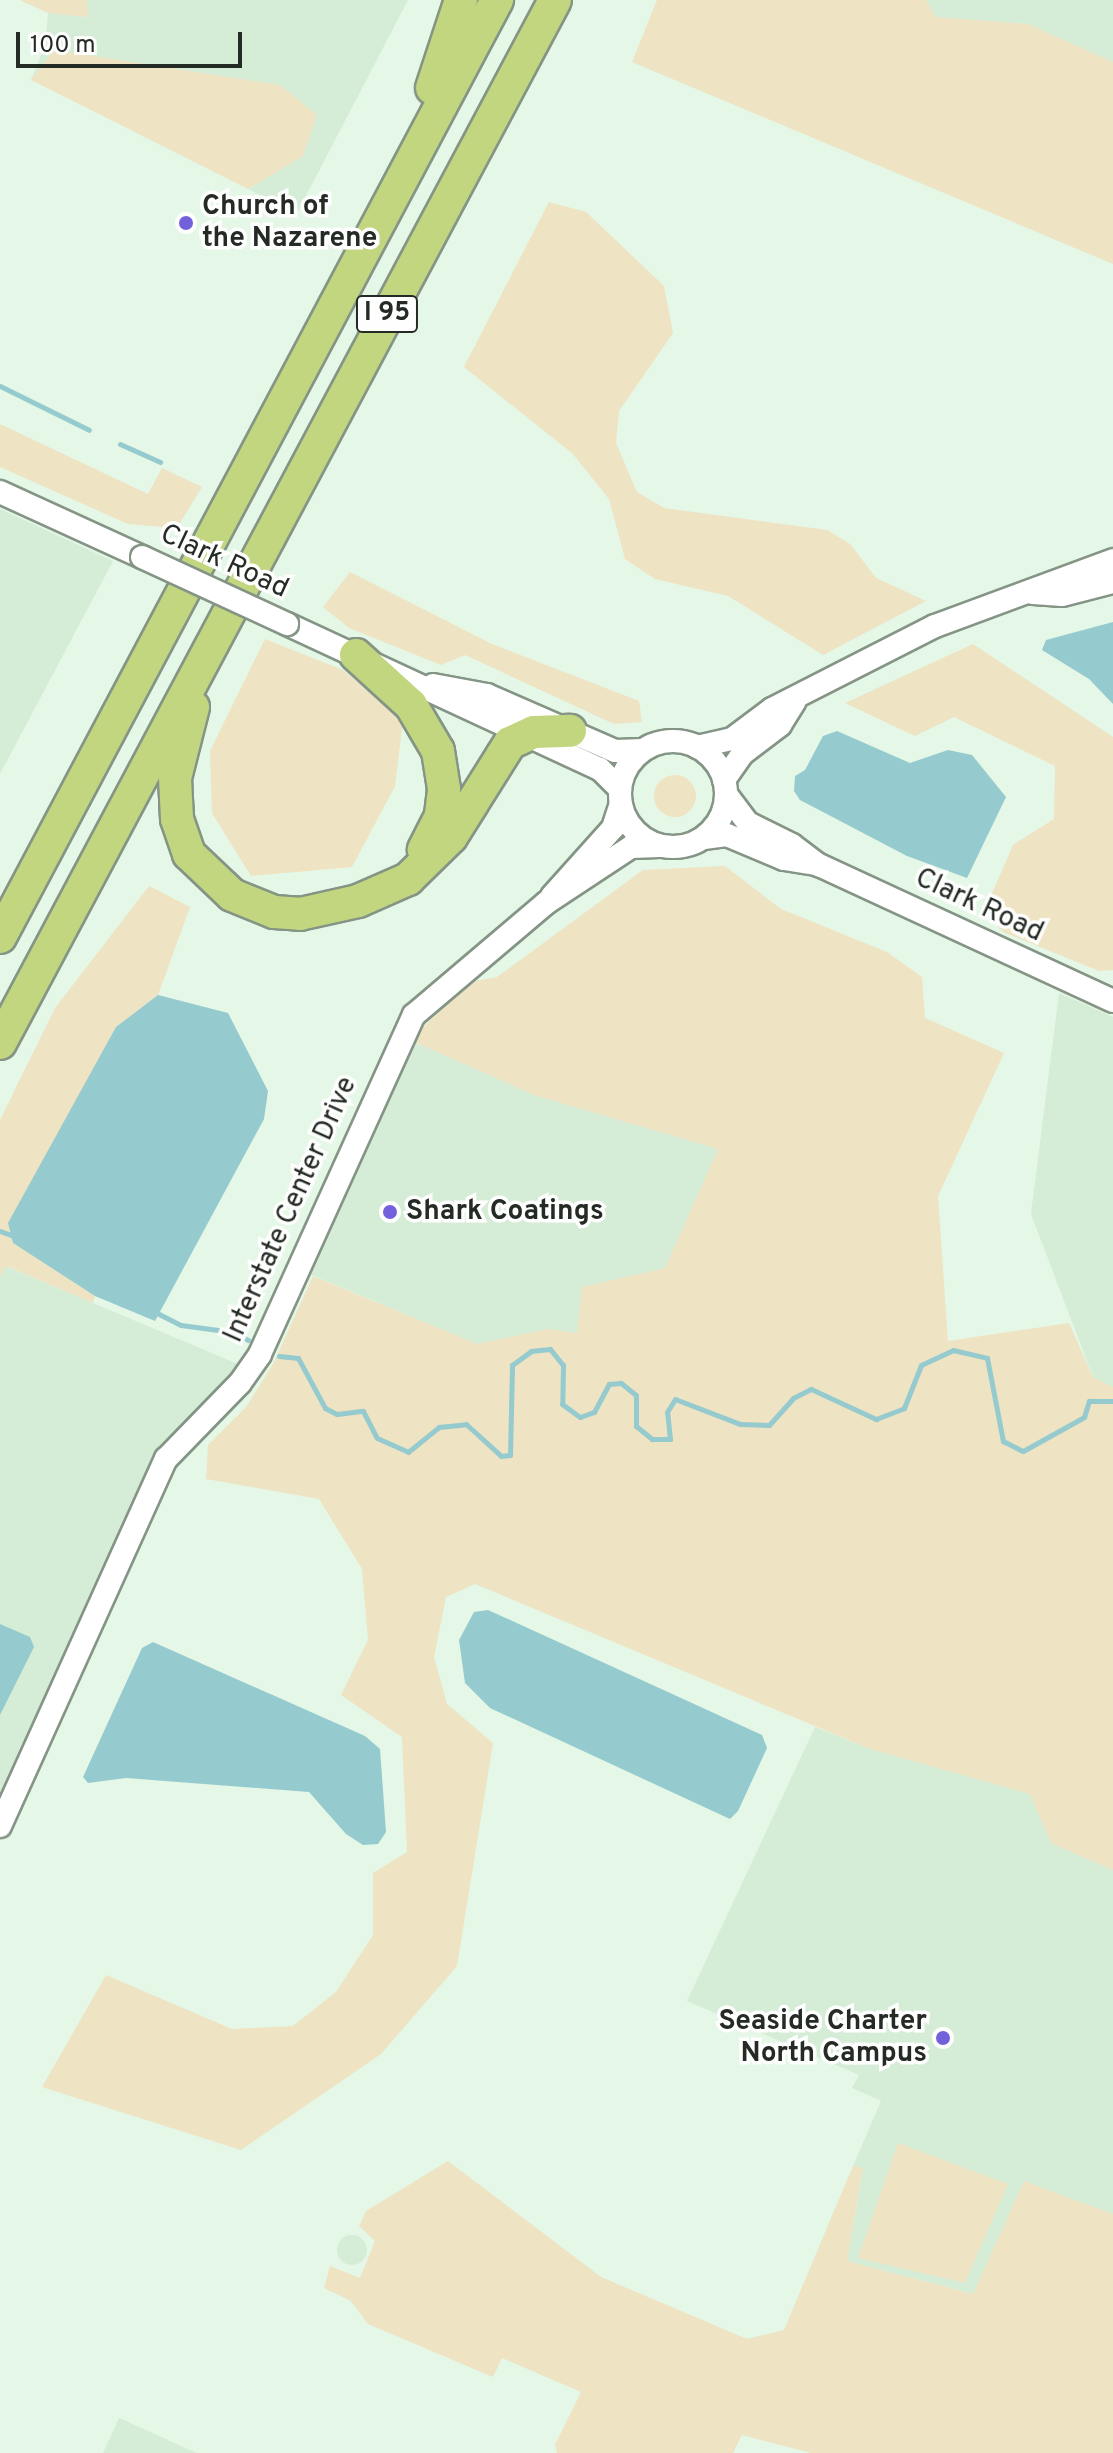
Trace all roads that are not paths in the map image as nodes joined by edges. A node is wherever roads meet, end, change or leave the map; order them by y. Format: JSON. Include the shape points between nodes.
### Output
{"nodes":[{"id":1,"x":461,"y":0,"type":"edge"},
{"id":2,"x":497,"y":0,"type":"edge"},
{"id":3,"x":555,"y":0,"type":"edge"},
{"id":4,"x":397,"y":188,"type":"junction"},
{"id":5,"x":0,"y":492,"type":"edge"},
{"id":6,"x":1113,"y":560,"type":"edge"},
{"id":7,"x":1113,"y":582,"type":"edge"},
{"id":8,"x":1033,"y":593,"type":"junction"},
{"id":9,"x":218,"y":627,"type":"junction"},
{"id":10,"x":356,"y":655,"type":"junction"},
{"id":11,"x":424,"y":684,"type":"junction"},
{"id":12,"x":795,"y":701,"type":"junction"},
{"id":13,"x":570,"y":731,"type":"junction"},
{"id":14,"x":524,"y":735,"type":"junction"},
{"id":15,"x":697,"y":747,"type":"junction"},
{"id":16,"x":643,"y":750,"type":"junction"},
{"id":17,"x":725,"y":787,"type":"junction"},
{"id":18,"x":620,"y":797,"type":"junction"},
{"id":19,"x":704,"y":838,"type":"junction"},
{"id":20,"x":660,"y":846,"type":"junction"},
{"id":21,"x":819,"y":865,"type":"junction"},
{"id":22,"x":386,"y":891,"type":"junction"},
{"id":23,"x":546,"y":903,"type":"junction"},
{"id":24,"x":0,"y":937,"type":"edge"},
{"id":25,"x":1113,"y":1001,"type":"edge"},
{"id":26,"x":0,"y":1043,"type":"edge"},
{"id":27,"x":0,"y":1826,"type":"edge"}],
"edges":[{"from":1,"to":4,"type":"highway"},
{"from":2,"to":4,"type":"highway","number":"I 95"},
{"from":3,"to":9,"type":"highway","number":"I 95"},
{"from":4,"to":24,"type":"highway","number":"I 95"},
{"from":5,"to":10,"type":"street","name":"Clark Road","bridge":true},
{"from":6,"to":8,"type":"street","via":[[1053,579]]},
{"from":7,"to":8,"type":"street","via":[[1062,595]]},
{"from":8,"to":12,"type":"street","via":[[935,626]]},
{"from":9,"to":22,"type":"highway","via":[[175,778],[177,819],[189,854],[215,884],[274,912],[327,910]]},
{"from":9,"to":26,"type":"highway","number":"I 95"},
{"from":10,"to":11,"type":"street","name":"Clark Road"},
{"from":10,"to":22,"type":"highway","via":[[411,705],[431,733],[442,765],[443,803],[430,843]]},
{"from":11,"to":13,"type":"street","name":"Clark Road","via":[[487,695]]},
{"from":11,"to":14,"type":"street","name":"Clark Road"},
{"from":12,"to":15,"type":"street","via":[[772,709],[732,739]]},
{"from":12,"to":17,"type":"street","via":[[780,725],[742,754]]},
{"from":13,"to":14,"type":"highway"},
{"from":13,"to":16,"type":"street","name":"Clark Road","via":[[615,751]]},
{"from":14,"to":18,"type":"street","name":"Clark Road","via":[[600,769]]},
{"from":14,"to":22,"type":"highway","via":[[499,754],[464,819],[427,865]]},
{"from":15,"to":16,"type":"street","via":[[669,741]]},
{"from":15,"to":17,"type":"street"},
{"from":16,"to":18,"type":"street","via":[[631,761]]},
{"from":17,"to":19,"type":"street","via":[[716,826]]},
{"from":17,"to":21,"type":"street","name":"Clark Road","via":[[748,823]]},
{"from":18,"to":20,"type":"street","via":[[634,831]]},
{"from":18,"to":23,"type":"street","name":"Interstate Center Drive","via":[[613,828]]},
{"from":19,"to":20,"type":"street","via":[[676,848]]},
{"from":19,"to":21,"type":"street","name":"Clark Road","via":[[727,835],[784,859]]},
{"from":20,"to":23,"type":"street","name":"Interstate Center Drive","via":[[631,847]]},
{"from":21,"to":25,"type":"street","name":"Clark Road"},
{"from":23,"to":27,"type":"street","name":"Interstate Center Drive","via":[[424,1005],[406,1029],[260,1354],[240,1383],[166,1459]]}]}
